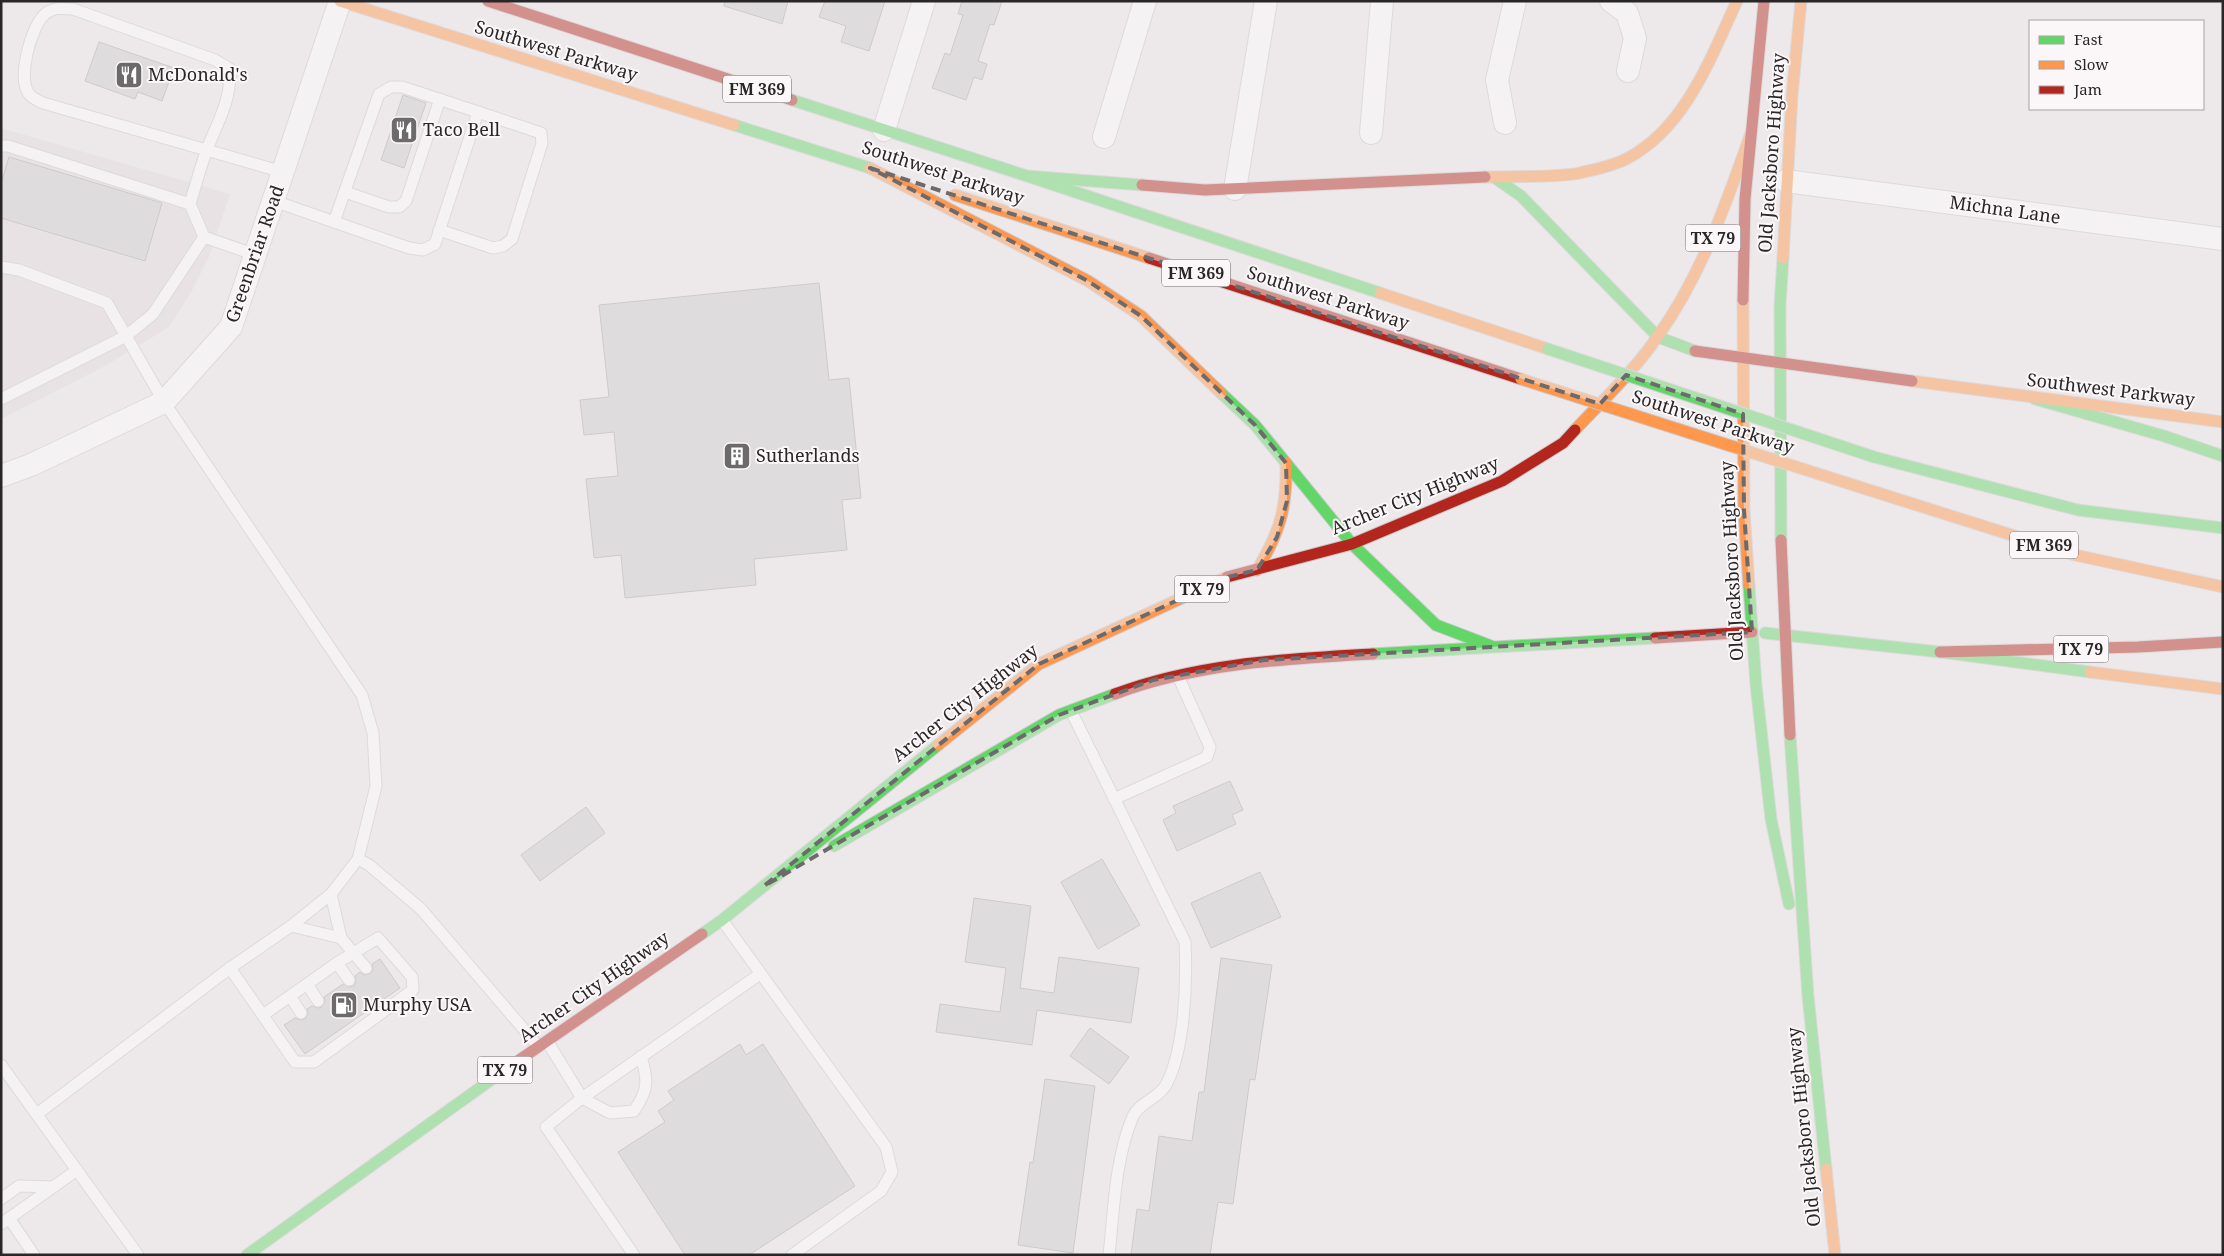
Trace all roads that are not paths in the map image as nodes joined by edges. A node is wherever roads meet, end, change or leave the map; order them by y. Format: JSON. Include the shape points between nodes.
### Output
{"nodes":[{"id":1,"x":340,"y":1,"type":"edge"},
{"id":2,"x":488,"y":1,"type":"edge"},
{"id":3,"x":924,"y":1,"type":"edge"},
{"id":4,"x":1145,"y":1,"type":"edge"},
{"id":5,"x":1266,"y":1,"type":"edge"},
{"id":6,"x":1382,"y":1,"type":"edge"},
{"id":7,"x":1515,"y":1,"type":"edge"},
{"id":8,"x":1611,"y":1,"type":"edge"},
{"id":9,"x":1738,"y":1,"type":"edge"},
{"id":10,"x":1764,"y":1,"type":"edge"},
{"id":11,"x":1801,"y":1,"type":"edge"},
{"id":12,"x":1628,"y":71,"type":"dead end"},
{"id":13,"x":440,"y":99,"type":"junction"},
{"id":14,"x":478,"y":112,"type":"junction"},
{"id":15,"x":1505,"y":123,"type":"dead end"},
{"id":16,"x":884,"y":130,"type":"junction"},
{"id":17,"x":1371,"y":132,"type":"dead end"},
{"id":18,"x":1751,"y":132,"type":"junction"},
{"id":19,"x":1104,"y":137,"type":"dead end"},
{"id":20,"x":1,"y":146,"type":"edge"},
{"id":21,"x":207,"y":150,"type":"junction"},
{"id":22,"x":870,"y":168,"type":"junction"},
{"id":23,"x":284,"y":172,"type":"junction"},
{"id":24,"x":1027,"y":176,"type":"junction"},
{"id":25,"x":1495,"y":178,"type":"junction"},
{"id":26,"x":1786,"y":181,"type":"junction"},
{"id":27,"x":1235,"y":189,"type":"junction"},
{"id":28,"x":345,"y":192,"type":"junction"},
{"id":29,"x":274,"y":201,"type":"junction"},
{"id":30,"x":190,"y":204,"type":"junction"},
{"id":31,"x":334,"y":222,"type":"junction"},
{"id":32,"x":440,"y":230,"type":"junction"},
{"id":33,"x":204,"y":237,"type":"junction"},
{"id":34,"x":2223,"y":239,"type":"edge"},
{"id":35,"x":256,"y":255,"type":"junction"},
{"id":36,"x":1,"y":267,"type":"edge"},
{"id":37,"x":126,"y":336,"type":"junction"},
{"id":38,"x":1658,"y":337,"type":"junction"},
{"id":39,"x":1743,"y":357,"type":"junction"},
{"id":40,"x":1780,"y":362,"type":"junction"},
{"id":41,"x":1,"y":399,"type":"edge"},
{"id":42,"x":2036,"y":399,"type":"junction"},
{"id":43,"x":164,"y":402,"type":"junction"},
{"id":44,"x":2223,"y":422,"type":"edge"},
{"id":45,"x":2223,"y":456,"type":"edge"},
{"id":46,"x":1286,"y":463,"type":"junction"},
{"id":47,"x":1,"y":476,"type":"edge"},
{"id":48,"x":2223,"y":528,"type":"edge"},
{"id":49,"x":1352,"y":544,"type":"junction"},
{"id":50,"x":1257,"y":570,"type":"junction"},
{"id":51,"x":2223,"y":587,"type":"edge"},
{"id":52,"x":1752,"y":632,"type":"junction"},
{"id":53,"x":1784,"y":633,"type":"junction"},
{"id":54,"x":2223,"y":642,"type":"edge"},
{"id":55,"x":1491,"y":646,"type":"junction"},
{"id":56,"x":1940,"y":652,"type":"junction"},
{"id":57,"x":1178,"y":676,"type":"junction"},
{"id":58,"x":2223,"y":689,"type":"edge"},
{"id":59,"x":1071,"y":711,"type":"junction"},
{"id":60,"x":1114,"y":799,"type":"junction"},
{"id":61,"x":358,"y":859,"type":"junction"},
{"id":62,"x":764,"y":886,"type":"junction"},
{"id":63,"x":331,"y":894,"type":"junction"},
{"id":64,"x":722,"y":920,"type":"junction"},
{"id":65,"x":291,"y":926,"type":"junction"},
{"id":66,"x":341,"y":938,"type":"junction"},
{"id":67,"x":354,"y":952,"type":"junction"},
{"id":68,"x":337,"y":963,"type":"junction"},
{"id":69,"x":230,"y":968,"type":"junction"},
{"id":70,"x":366,"y":968,"type":"dead end"},
{"id":71,"x":760,"y":974,"type":"junction"},
{"id":72,"x":349,"y":980,"type":"dead end"},
{"id":73,"x":307,"y":984,"type":"junction"},
{"id":74,"x":290,"y":996,"type":"junction"},
{"id":75,"x":1808,"y":996,"type":"junction"},
{"id":76,"x":318,"y":1001,"type":"dead end"},
{"id":77,"x":301,"y":1013,"type":"dead end"},
{"id":78,"x":263,"y":1015,"type":"junction"},
{"id":79,"x":543,"y":1044,"type":"junction"},
{"id":80,"x":641,"y":1056,"type":"junction"},
{"id":81,"x":1,"y":1065,"type":"edge"},
{"id":82,"x":582,"y":1098,"type":"junction"},
{"id":83,"x":36,"y":1114,"type":"junction"},
{"id":84,"x":77,"y":1170,"type":"junction"},
{"id":85,"x":53,"y":1187,"type":"junction"},
{"id":86,"x":1,"y":1199,"type":"edge"},
{"id":87,"x":5,"y":1221,"type":"edge"},
{"id":88,"x":34,"y":1255,"type":"edge"},
{"id":89,"x":138,"y":1255,"type":"edge"},
{"id":90,"x":247,"y":1255,"type":"edge"},
{"id":91,"x":634,"y":1255,"type":"edge"},
{"id":92,"x":792,"y":1255,"type":"edge"},
{"id":93,"x":1108,"y":1255,"type":"edge"},
{"id":94,"x":1835,"y":1255,"type":"edge"}],
"edges":[{"from":1,"to":22,"type":"main road","name":"Southwest Parkway","number":"FM 369","via":[[623,86]]},
{"from":1,"to":23,"type":"street","name":"Greenbriar Road"},
{"from":2,"to":16,"type":"main road","name":"Southwest Parkway","number":"FM 369","via":[[634,53]]},
{"from":3,"to":16,"type":"street"},
{"from":4,"to":19,"type":"street"},
{"from":5,"to":27,"type":"street"},
{"from":6,"to":17,"type":"street"},
{"from":7,"to":15,"type":"street","via":[[1497,80]]},
{"from":8,"to":12,"type":"street","via":[[1627,12],[1635,38]]},
{"from":9,"to":25,"type":"main road","via":[[1696,87],[1666,129],[1629,158],[1579,173]]},
{"from":10,"to":18,"type":"main road","name":"Old Jacksboro Highway"},
{"from":11,"to":26,"type":"main road","name":"Old Jacksboro Highway"},
{"from":13,"to":14,"type":"lane"},
{"from":13,"to":28,"type":"lane","via":[[402,86],[391,87],[379,94]]},
{"from":13,"to":28,"type":"lane","via":[[406,201],[399,207],[389,207]]},
{"from":14,"to":32,"type":"lane"},
{"from":14,"to":32,"type":"lane","via":[[541,133],[542,143],[512,239],[493,248]]},
{"from":16,"to":24,"type":"main road","name":"Southwest Parkway","number":"FM 369"},
{"from":18,"to":38,"type":"main road","name":"Archer City Highway","number":"TX 79","via":[[1718,226],[1692,282]]},
{"from":18,"to":39,"type":"main road","name":"Old Jacksboro Highway","via":[[1746,199]]},
{"from":20,"to":30,"type":"lane"},
{"from":21,"to":21,"type":"lane","via":[[222,116],[230,87],[230,70],[214,60],[73,10],[59,7],[44,15],[34,28],[24,68],[24,83],[30,96],[43,103]]},
{"from":21,"to":23,"type":"lane"},
{"from":21,"to":30,"type":"lane"},
{"from":22,"to":46,"type":"main road","via":[[1088,281],[1141,316],[1255,425]]},
{"from":22,"to":51,"type":"main road","name":"Southwest Parkway","number":"FM 369","bridge":true,"via":[[2075,555]]},
{"from":23,"to":29,"type":"street","name":"Greenbriar Road"},
{"from":24,"to":27,"type":"main road","via":[[1205,190]]},
{"from":24,"to":48,"type":"main road","name":"Southwest Parkway","number":"FM 369","bridge":true,"via":[[1874,457],[2078,510]]},
{"from":25,"to":27,"type":"main road"},
{"from":25,"to":38,"type":"main road","name":"Southwest Parkway","via":[[1521,196]]},
{"from":26,"to":34,"type":"street","name":"Michna Lane"},
{"from":26,"to":40,"type":"main road","name":"Old Jacksboro Highway"},
{"from":28,"to":31,"type":"lane"},
{"from":29,"to":31,"type":"lane"},
{"from":29,"to":35,"type":"street","name":"Greenbriar Road"},
{"from":30,"to":33,"type":"lane"},
{"from":31,"to":32,"type":"lane","via":[[423,250],[435,244]]},
{"from":33,"to":35,"type":"lane"},
{"from":33,"to":37,"type":"lane","via":[[153,314]]},
{"from":35,"to":43,"type":"street","name":"Greenbriar Road","via":[[231,327]]},
{"from":36,"to":37,"type":"lane","via":[[19,270],[107,303]]},
{"from":37,"to":41,"type":"lane"},
{"from":37,"to":43,"type":"lane"},
{"from":38,"to":39,"type":"main road","name":"Southwest Parkway","via":[[1690,351]]},
{"from":38,"to":49,"type":"main road","name":"Archer City Highway","number":"TX 79","via":[[1563,443],[1502,481]]},
{"from":39,"to":40,"type":"main road","name":"Southwest Parkway"},
{"from":39,"to":52,"type":"main road","name":"Old Jacksboro Highway","via":[[1744,510]]},
{"from":40,"to":42,"type":"main road","name":"Southwest Parkway"},
{"from":40,"to":53,"type":"main road","name":"Old Jacksboro Highway"},
{"from":42,"to":44,"type":"main road","name":"Southwest Parkway"},
{"from":42,"to":45,"type":"main road"},
{"from":43,"to":47,"type":"street","name":"Greenbriar Road"},
{"from":43,"to":61,"type":"lane","via":[[362,695],[373,733],[376,786]]},
{"from":46,"to":49,"type":"main road"},
{"from":46,"to":50,"type":"main road","via":[[1287,501],[1278,537]]},
{"from":49,"to":50,"type":"main road","name":"Archer City Highway","number":"TX 79"},
{"from":49,"to":55,"type":"main road","via":[[1436,625]]},
{"from":50,"to":62,"type":"main road","name":"Archer City Highway","number":"TX 79","via":[[1228,577],[1039,664]]},
{"from":52,"to":53,"type":"main road","number":"TX 79"},
{"from":52,"to":55,"type":"main road","name":"Archer City Highway","number":"TX 79"},
{"from":52,"to":75,"type":"main road","name":"Old Jacksboro Highway","via":[[1771,819]]},
{"from":53,"to":56,"type":"main road","number":"TX 79"},
{"from":53,"to":75,"type":"main road","name":"Old Jacksboro Highway"},
{"from":54,"to":56,"type":"main road","number":"TX 79"},
{"from":55,"to":57,"type":"main road","name":"Archer City Highway","number":"TX 79","via":[[1264,660]]},
{"from":56,"to":58,"type":"main road"},
{"from":57,"to":59,"type":"main road","name":"Archer City Highway","number":"TX 79","via":[[1153,680]]},
{"from":57,"to":60,"type":"lane","via":[[1210,748],[1207,757]]},
{"from":59,"to":60,"type":"lane"},
{"from":59,"to":62,"type":"main road","name":"Archer City Highway","number":"TX 79"},
{"from":60,"to":93,"type":"lane","via":[[1185,942],[1187,976],[1176,1061],[1165,1087],[1134,1114],[1122,1145]]},
{"from":61,"to":63,"type":"lane"},
{"from":61,"to":79,"type":"lane","via":[[370,865],[422,909]]},
{"from":62,"to":64,"type":"main road","name":"Archer City Highway","number":"TX 79"},
{"from":63,"to":65,"type":"lane"},
{"from":63,"to":66,"type":"lane"},
{"from":64,"to":71,"type":"lane"},
{"from":64,"to":79,"type":"main road","name":"Archer City Highway","number":"TX 79"},
{"from":65,"to":66,"type":"lane"},
{"from":65,"to":69,"type":"lane"},
{"from":66,"to":67,"type":"lane"},
{"from":67,"to":68,"type":"lane"},
{"from":67,"to":70,"type":"lane"},
{"from":67,"to":78,"type":"lane","via":[[378,938],[412,977],[413,990],[390,1001],[324,1047],[314,1062],[295,1062]]},
{"from":68,"to":72,"type":"lane"},
{"from":68,"to":73,"type":"lane"},
{"from":69,"to":78,"type":"lane"},
{"from":69,"to":83,"type":"lane"},
{"from":71,"to":80,"type":"lane"},
{"from":71,"to":92,"type":"lane","via":[[886,1147],[892,1172],[881,1191]]},
{"from":73,"to":74,"type":"lane"},
{"from":73,"to":76,"type":"lane"},
{"from":74,"to":77,"type":"lane"},
{"from":74,"to":78,"type":"lane"},
{"from":75,"to":94,"type":"main road","name":"Old Jacksboro Highway"},
{"from":79,"to":82,"type":"lane"},
{"from":79,"to":90,"type":"main road","name":"Archer City Highway","number":"TX 79"},
{"from":80,"to":82,"type":"lane"},
{"from":80,"to":82,"type":"lane","via":[[647,1077],[645,1095],[634,1111],[610,1113]]},
{"from":81,"to":83,"type":"lane"},
{"from":82,"to":91,"type":"lane","via":[[546,1127]]},
{"from":83,"to":84,"type":"lane"},
{"from":84,"to":85,"type":"lane"},
{"from":84,"to":89,"type":"lane"},
{"from":85,"to":86,"type":"lane","via":[[19,1186]]},
{"from":85,"to":87,"type":"lane"},
{"from":87,"to":88,"type":"lane"}]}
